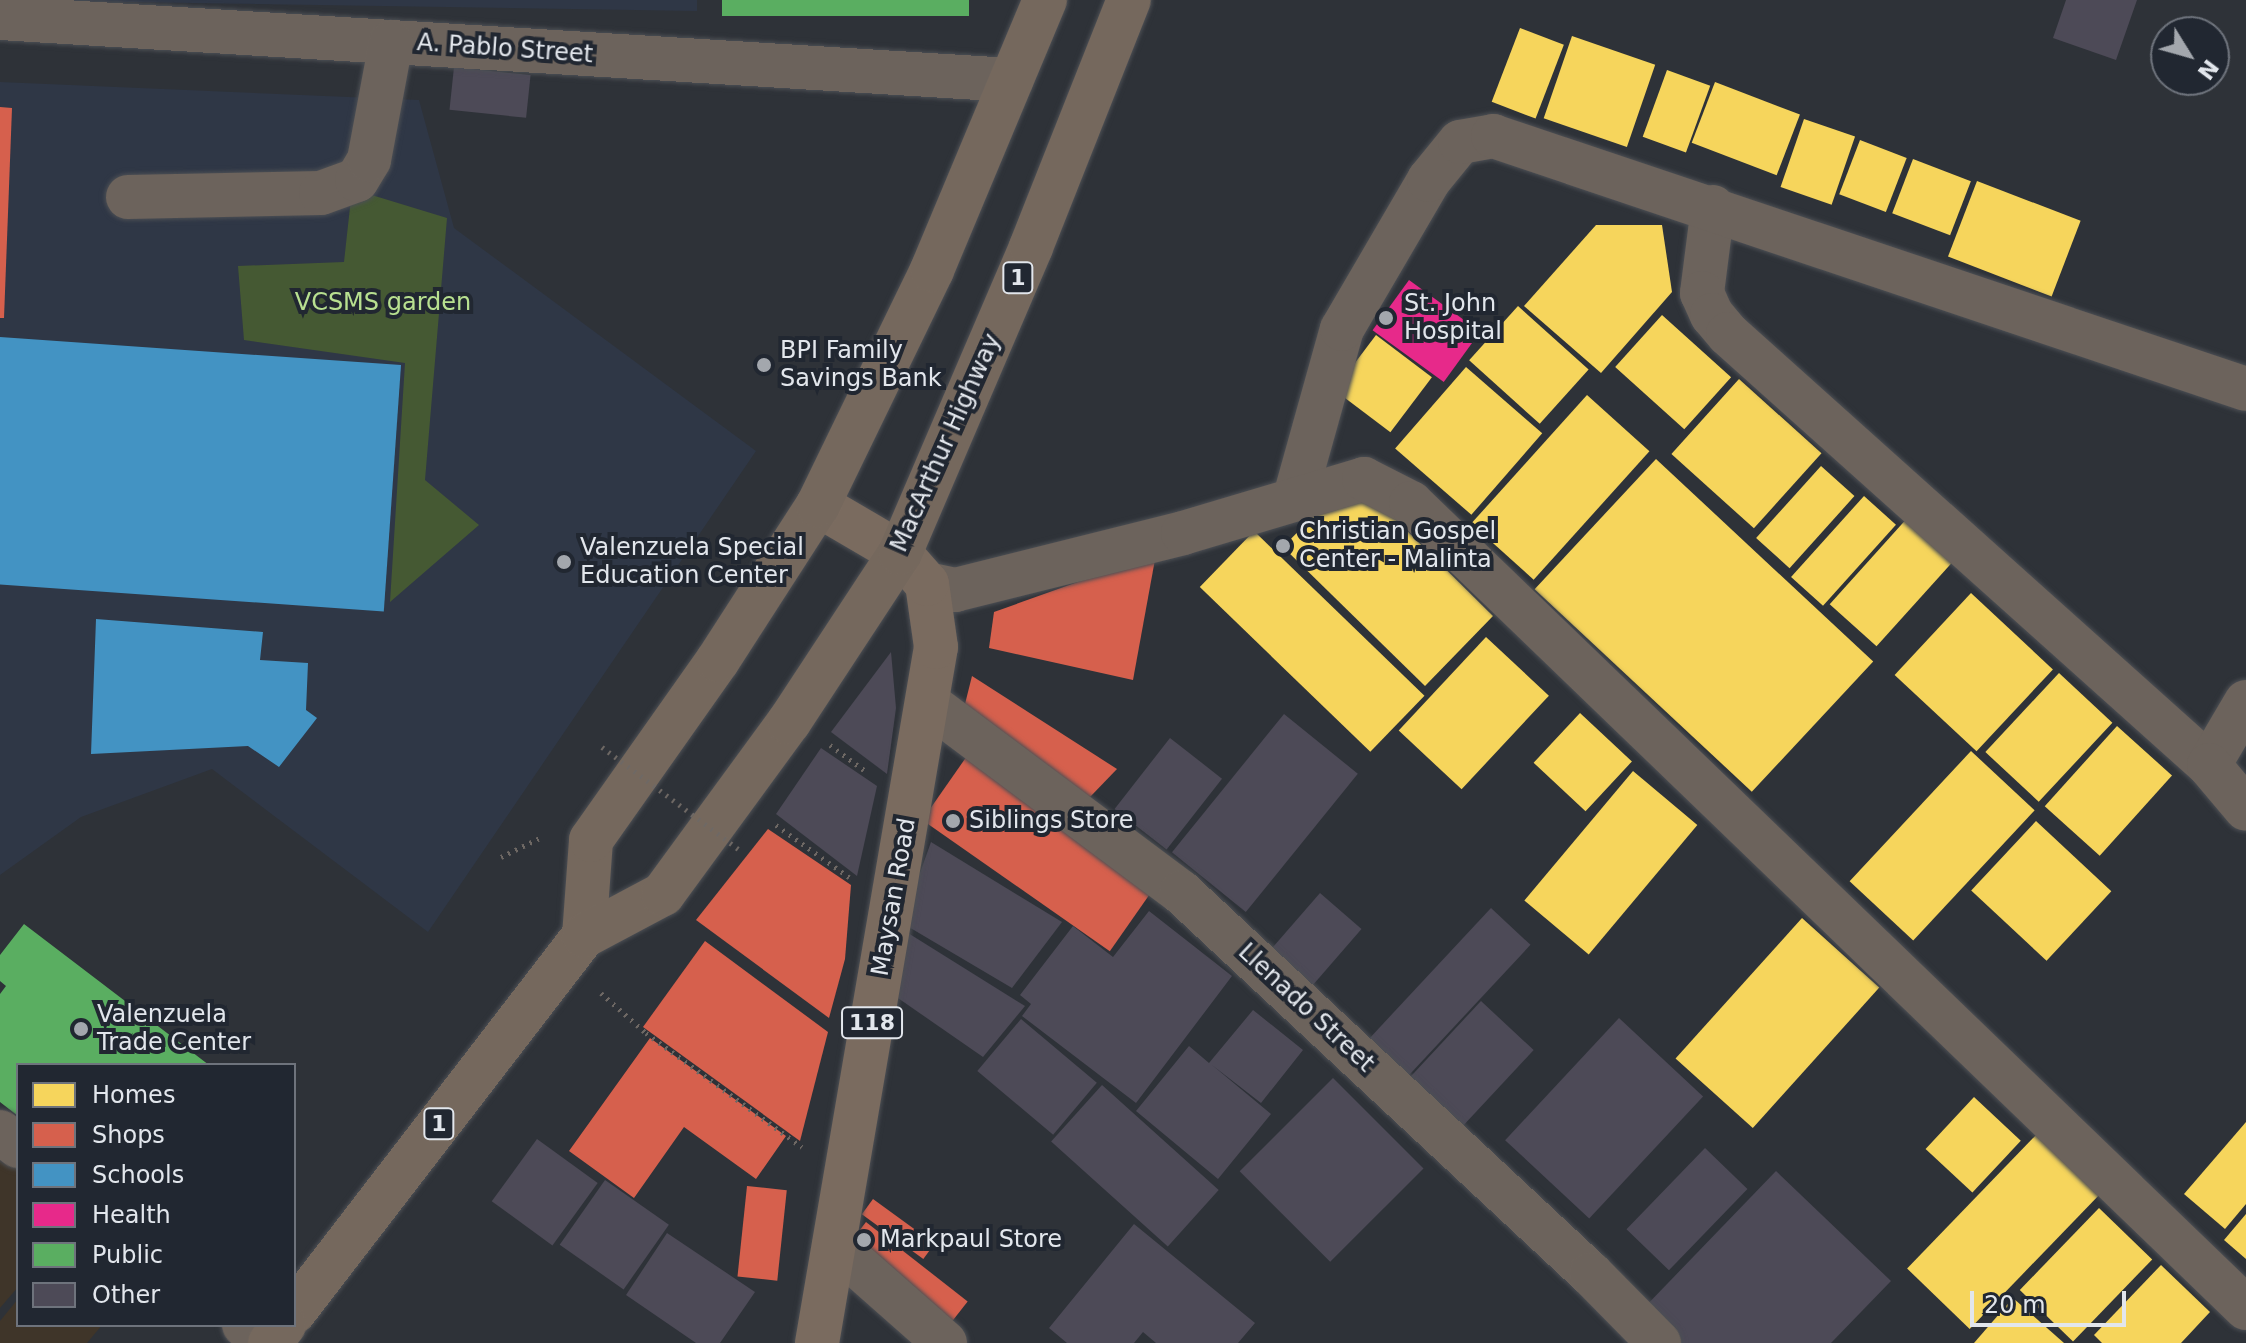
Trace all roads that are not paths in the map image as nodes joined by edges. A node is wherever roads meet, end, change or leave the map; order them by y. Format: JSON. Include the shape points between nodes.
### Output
{"nodes":[{"id":1,"x":1045,"y":0,"type":"edge"},
{"id":2,"x":1129,"y":0,"type":"edge"},
{"id":3,"x":0,"y":18,"type":"edge"},
{"id":4,"x":391,"y":42,"type":"junction"},
{"id":5,"x":1011,"y":80,"type":"junction"},
{"id":6,"x":128,"y":197,"type":"dead end"},
{"id":7,"x":1713,"y":207,"type":"junction"},
{"id":8,"x":2246,"y":389,"type":"edge"},
{"id":9,"x":1295,"y":497,"type":"junction"},
{"id":10,"x":818,"y":505,"type":"junction"},
{"id":11,"x":914,"y":569,"type":"junction"},
{"id":12,"x":2246,"y":702,"type":"edge"},
{"id":13,"x":928,"y":703,"type":"junction"},
{"id":14,"x":2209,"y":765,"type":"junction"},
{"id":15,"x":2246,"y":809,"type":"edge"},
{"id":16,"x":574,"y":948,"type":"junction"},
{"id":17,"x":0,"y":1132,"type":"edge"},
{"id":18,"x":16,"y":1144,"type":"edge"},
{"id":19,"x":834,"y":1245,"type":"junction"},
{"id":20,"x":2246,"y":1308,"type":"edge"},
{"id":21,"x":296,"y":1309,"type":"edge"},
{"id":22,"x":247,"y":1327,"type":"edge"},
{"id":23,"x":282,"y":1327,"type":"edge"},
{"id":24,"x":269,"y":1343,"type":"edge"},
{"id":25,"x":817,"y":1343,"type":"edge"},
{"id":26,"x":945,"y":1343,"type":"edge"},
{"id":27,"x":1659,"y":1343,"type":"edge"}],
"edges":[{"from":1,"to":5,"type":"highway"},
{"from":2,"to":11,"type":"highway","name":"MacArthur Highway","number":"1","via":[[1031,247]]},
{"from":3,"to":4,"type":"street","name":"A. Pablo Street"},
{"from":4,"to":5,"type":"street","name":"A. Pablo Street"},
{"from":4,"to":6,"type":"street","via":[[369,160],[357,180],[321,193]]},
{"from":5,"to":10,"type":"highway","via":[[932,270]]},
{"from":7,"to":8,"type":"street"},
{"from":7,"to":9,"type":"street","via":[[1493,136],[1460,142],[1429,180],[1342,329]]},
{"from":7,"to":14,"type":"street","via":[[1702,293],[1728,334]]},
{"from":9,"to":11,"type":"street","via":[[1183,533],[955,590]]},
{"from":9,"to":20,"type":"street","via":[[1364,479],[1411,503]]},
{"from":10,"to":11,"type":"main road"},
{"from":10,"to":16,"type":"highway","via":[[718,660],[591,840]]},
{"from":11,"to":13,"type":"main road","name":"Maysan Road","number":"118","via":[[936,647]]},
{"from":11,"to":16,"type":"highway","name":"MacArthur Highway","number":"1","via":[[789,722],[663,894]]},
{"from":12,"to":14,"type":"street"},
{"from":13,"to":19,"type":"main road","name":"Maysan Road","number":"118"},
{"from":13,"to":27,"type":"street","name":"Llenado Street","via":[[1181,892]]},
{"from":14,"to":15,"type":"street"},
{"from":16,"to":21,"type":"highway","name":"MacArthur Highway","number":"1"},
{"from":17,"to":18,"type":"street"},
{"from":19,"to":25,"type":"main road","name":"Maysan Road","number":"118"},
{"from":19,"to":26,"type":"street"},
{"from":22,"to":24,"type":"street"},
{"from":23,"to":24,"type":"highway"}]}
